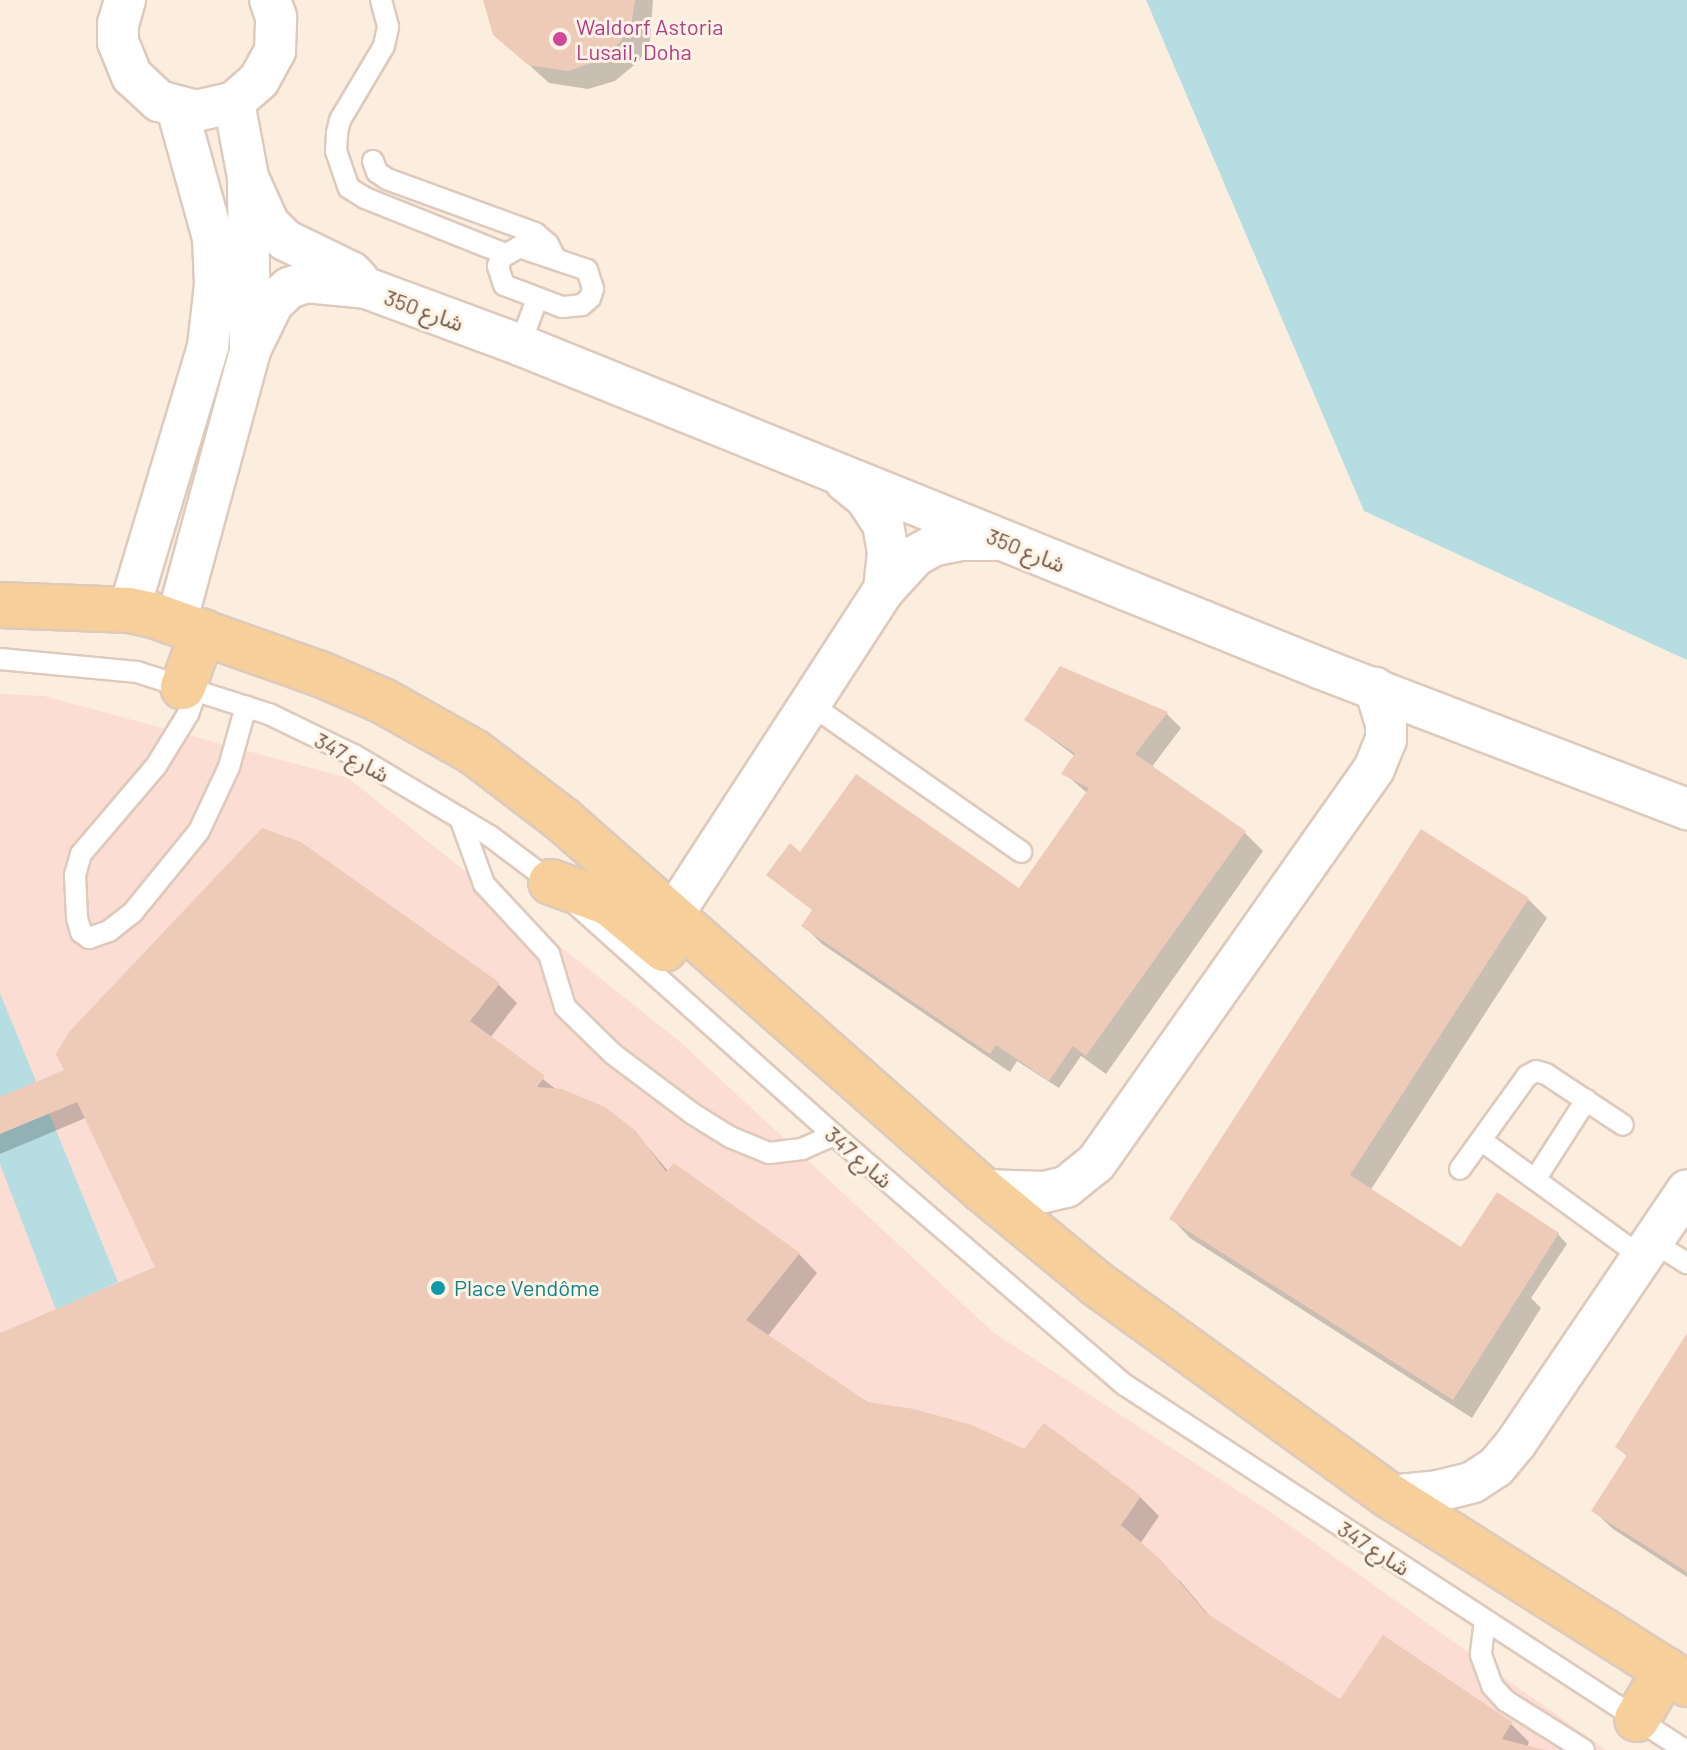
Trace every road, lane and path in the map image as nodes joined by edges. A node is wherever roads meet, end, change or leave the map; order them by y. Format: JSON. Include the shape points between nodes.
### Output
{"nodes":[{"id":1,"x":89,"y":0,"type":"edge"},
{"id":2,"x":125,"y":0,"type":"edge"},
{"id":3,"x":270,"y":0,"type":"edge"},
{"id":4,"x":381,"y":0,"type":"edge"},
{"id":5,"x":118,"y":42,"type":"junction"},
{"id":6,"x":234,"y":102,"type":"junction"},
{"id":7,"x":177,"y":108,"type":"junction"},
{"id":8,"x":373,"y":161,"type":"dead end"},
{"id":9,"x":248,"y":177,"type":"junction"},
{"id":10,"x":505,"y":254,"type":"junction"},
{"id":11,"x":554,"y":256,"type":"junction"},
{"id":12,"x":366,"y":288,"type":"junction"},
{"id":13,"x":537,"y":299,"type":"junction"},
{"id":14,"x":520,"y":345,"type":"junction"},
{"id":15,"x":250,"y":350,"type":"junction"},
{"id":16,"x":833,"y":471,"type":"junction"},
{"id":17,"x":1002,"y":540,"type":"junction"},
{"id":18,"x":884,"y":590,"type":"junction"},
{"id":19,"x":0,"y":605,"type":"edge"},
{"id":20,"x":129,"y":610,"type":"junction"},
{"id":21,"x":189,"y":628,"type":"junction"},
{"id":22,"x":0,"y":659,"type":"edge"},
{"id":23,"x":1375,"y":688,"type":"junction"},
{"id":24,"x":189,"y":689,"type":"junction"},
{"id":25,"x":810,"y":704,"type":"junction"},
{"id":26,"x":246,"y":706,"type":"junction"},
{"id":27,"x":1687,"y":809,"type":"edge"},
{"id":28,"x":460,"y":818,"type":"junction"},
{"id":29,"x":1021,"y":852,"type":"dead end"},
{"id":30,"x":551,"y":882,"type":"junction"},
{"id":31,"x":672,"y":916,"type":"junction"},
{"id":32,"x":868,"y":1085,"type":"junction"},
{"id":33,"x":1586,"y":1100,"type":"junction"},
{"id":34,"x":1623,"y":1125,"type":"dead end"},
{"id":35,"x":834,"y":1135,"type":"junction"},
{"id":36,"x":1482,"y":1141,"type":"junction"},
{"id":37,"x":1460,"y":1169,"type":"dead end"},
{"id":38,"x":1536,"y":1178,"type":"junction"},
{"id":39,"x":983,"y":1190,"type":"junction"},
{"id":40,"x":1687,"y":1190,"type":"edge"},
{"id":41,"x":1648,"y":1250,"type":"junction"},
{"id":42,"x":1687,"y":1263,"type":"edge"},
{"id":43,"x":1390,"y":1496,"type":"junction"},
{"id":44,"x":1485,"y":1620,"type":"junction"},
{"id":45,"x":1677,"y":1677,"type":"edge"},
{"id":46,"x":1637,"y":1719,"type":"junction"},
{"id":47,"x":1584,"y":1750,"type":"edge"},
{"id":48,"x":1685,"y":1750,"type":"edge"}],
"edges":[{"from":1,"to":5,"type":"street"},
{"from":2,"to":5,"type":"street"},
{"from":3,"to":6,"type":"street","via":[[276,17],[275,51],[259,80]]},
{"from":4,"to":10,"type":"lane","via":[[388,27],[384,46],[337,133],[336,151],[349,188]]},
{"from":5,"to":7,"type":"street","via":[[123,60],[144,90]]},
{"from":6,"to":7,"type":"street","via":[[206,110]]},
{"from":6,"to":9,"type":"street"},
{"from":7,"to":20,"type":"street","via":[[213,238],[215,285],[208,346]]},
{"from":8,"to":11,"type":"lane","via":[[387,179],[535,233]]},
{"from":9,"to":12,"type":"street","via":[[269,224],[285,240],[351,272]]},
{"from":9,"to":15,"type":"street"},
{"from":10,"to":11,"type":"lane","via":[[519,247]]},
{"from":10,"to":13,"type":"lane","via":[[498,266],[504,285]]},
{"from":11,"to":13,"type":"lane","via":[[587,270],[590,298],[573,308]]},
{"from":12,"to":14,"type":"street","name":"شارع 350"},
{"from":12,"to":15,"type":"street","via":[[306,282],[289,288],[273,303]]},
{"from":13,"to":14,"type":"lane"},
{"from":14,"to":16,"type":"street","name":"شارع 350"},
{"from":15,"to":21,"type":"street"},
{"from":16,"to":17,"type":"street","name":"شارع 350"},
{"from":16,"to":18,"type":"street","via":[[866,498],[883,524],[888,552]]},
{"from":17,"to":18,"type":"street","via":[[935,545],[915,556]]},
{"from":17,"to":23,"type":"street","name":"شارع 350"},
{"from":18,"to":25,"type":"street"},
{"from":19,"to":20,"type":"main road"},
{"from":20,"to":21,"type":"main road"},
{"from":21,"to":24,"type":"main road"},
{"from":21,"to":31,"type":"main road","via":[[270,654],[383,701],[474,752],[563,820]]},
{"from":22,"to":24,"type":"lane","name":"شارع 347","via":[[137,672]]},
{"from":23,"to":27,"type":"street","name":"شارع 350"},
{"from":23,"to":39,"type":"street","via":[[1386,740],[1374,769],[1096,1163],[1066,1187],[1044,1192]]},
{"from":24,"to":26,"type":"lane","name":"شارع 347"},
{"from":24,"to":26,"type":"lane","via":[[188,714],[156,766],[81,854],[75,875],[77,918],[89,938],[109,931],[133,912],[199,831],[229,767]]},
{"from":25,"to":29,"type":"lane"},
{"from":25,"to":31,"type":"street"},
{"from":26,"to":28,"type":"lane","name":"شارع 347","via":[[354,755]]},
{"from":28,"to":30,"type":"lane","name":"شارع 347"},
{"from":28,"to":35,"type":"lane","via":[[484,884],[549,954],[565,1007],[613,1054],[705,1122],[769,1153],[802,1149]]},
{"from":30,"to":32,"type":"main road","via":[[609,903],[748,1019],[794,1049]]},
{"from":30,"to":35,"type":"lane","name":"شارع 347"},
{"from":31,"to":32,"type":"main road"},
{"from":32,"to":39,"type":"main road"},
{"from":33,"to":34,"type":"lane"},
{"from":33,"to":36,"type":"lane","via":[[1536,1071],[1527,1076]]},
{"from":33,"to":38,"type":"lane"},
{"from":35,"to":44,"type":"lane","name":"شارع 347","via":[[1125,1385]]},
{"from":36,"to":37,"type":"lane"},
{"from":36,"to":38,"type":"lane"},
{"from":38,"to":41,"type":"lane"},
{"from":39,"to":43,"type":"main road","via":[[1097,1284]]},
{"from":40,"to":41,"type":"street"},
{"from":41,"to":42,"type":"lane"},
{"from":41,"to":43,"type":"street","via":[[1496,1467],[1473,1482]]},
{"from":43,"to":45,"type":"main road"},
{"from":44,"to":46,"type":"lane","name":"شارع 347"},
{"from":44,"to":47,"type":"lane","via":[[1481,1655],[1492,1686],[1506,1701]]},
{"from":45,"to":46,"type":"main road"},
{"from":46,"to":48,"type":"lane","name":"شارع 347"}]}
